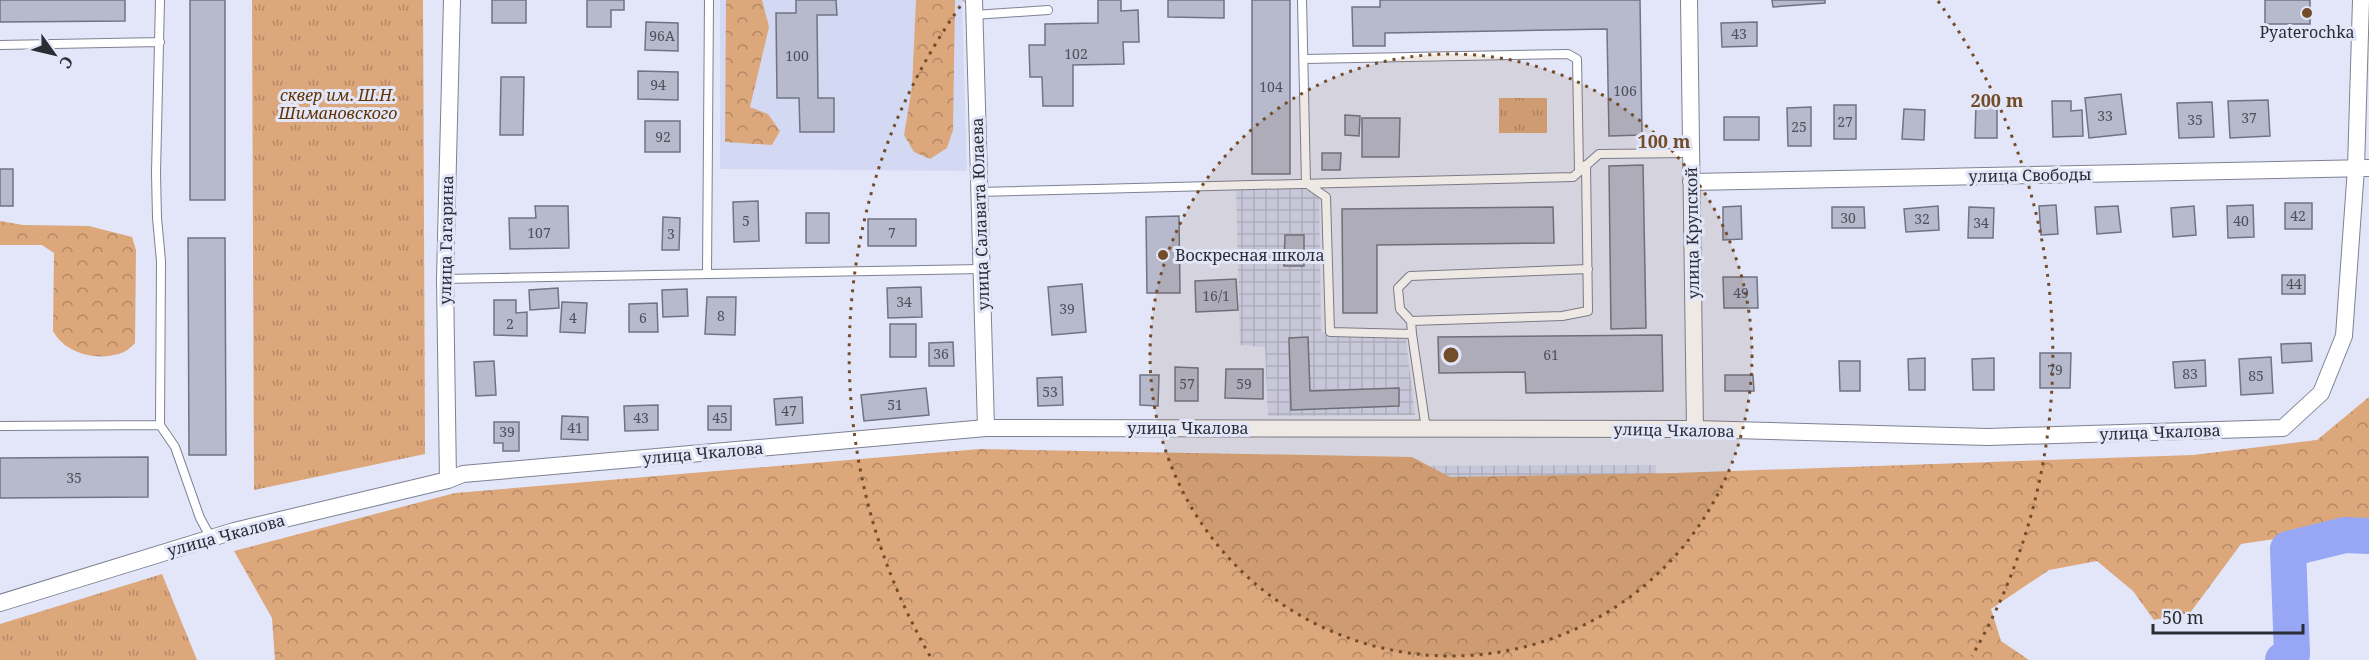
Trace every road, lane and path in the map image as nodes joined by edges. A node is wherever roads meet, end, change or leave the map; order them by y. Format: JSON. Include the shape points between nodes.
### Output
{"nodes":[{"id":1,"x":160,"y":0,"type":"edge"},
{"id":2,"x":452,"y":0,"type":"edge"},
{"id":3,"x":709,"y":0,"type":"edge"},
{"id":4,"x":1302,"y":0,"type":"edge"},
{"id":5,"x":1689,"y":0,"type":"edge"},
{"id":6,"x":2361,"y":0,"type":"edge"},
{"id":7,"x":974,"y":8,"type":"edge"},
{"id":8,"x":1048,"y":10,"type":"dead end"},
{"id":9,"x":160,"y":42,"type":"junction"},
{"id":10,"x":0,"y":45,"type":"edge"},
{"id":11,"x":1305,"y":59,"type":"junction"},
{"id":12,"x":1691,"y":153,"type":"junction"},
{"id":13,"x":1583,"y":168,"type":"junction"},
{"id":14,"x":2362,"y":168,"type":"edge"},
{"id":15,"x":1691,"y":182,"type":"junction"},
{"id":16,"x":1306,"y":183,"type":"junction"},
{"id":17,"x":979,"y":192,"type":"junction"},
{"id":18,"x":981,"y":269,"type":"junction"},
{"id":19,"x":1588,"y":269,"type":"junction"},
{"id":20,"x":707,"y":274,"type":"junction"},
{"id":21,"x":445,"y":279,"type":"junction"},
{"id":22,"x":1411,"y":321,"type":"junction"},
{"id":23,"x":1412,"y":334,"type":"junction"},
{"id":24,"x":160,"y":425,"type":"junction"},
{"id":25,"x":0,"y":426,"type":"edge"},
{"id":26,"x":986,"y":428,"type":"junction"},
{"id":27,"x":1426,"y":429,"type":"junction"},
{"id":28,"x":1695,"y":429,"type":"junction"},
{"id":29,"x":448,"y":480,"type":"junction"},
{"id":30,"x":211,"y":538,"type":"junction"},
{"id":31,"x":0,"y":603,"type":"edge"}],
"edges":[{"from":1,"to":9,"type":"lane"},
{"from":2,"to":21,"type":"street","name":"улица Гагарина"},
{"from":3,"to":20,"type":"lane"},
{"from":4,"to":11,"type":"lane"},
{"from":5,"to":12,"type":"street","name":"улица Крупской"},
{"from":6,"to":14,"type":"street","name":"улица Чкалова"},
{"from":7,"to":8,"type":"lane"},
{"from":7,"to":17,"type":"street","name":"улица Салавата Юлаева"},
{"from":9,"to":10,"type":"lane"},
{"from":9,"to":24,"type":"lane","via":[[156,173],[161,261]]},
{"from":11,"to":13,"type":"lane","via":[[1568,54],[1577,59]]},
{"from":11,"to":16,"type":"lane"},
{"from":12,"to":13,"type":"lane","via":[[1599,154]]},
{"from":12,"to":15,"type":"street","name":"улица Крупской"},
{"from":13,"to":16,"type":"lane","via":[[1573,177]]},
{"from":13,"to":19,"type":"lane"},
{"from":14,"to":15,"type":"street","name":"улица Свободы"},
{"from":14,"to":28,"type":"street","name":"улица Чкалова","via":[[2344,336],[2321,393],[2283,428],[1988,437]]},
{"from":15,"to":28,"type":"street","name":"улица Крупской"},
{"from":16,"to":17,"type":"lane"},
{"from":16,"to":23,"type":"lane","via":[[1326,197],[1330,332]]},
{"from":17,"to":18,"type":"street","name":"улица Салавата Юлаева"},
{"from":18,"to":20,"type":"lane"},
{"from":18,"to":26,"type":"street","name":"улица Салавата Юлаева"},
{"from":19,"to":22,"type":"lane","via":[[1588,311],[1562,316]]},
{"from":19,"to":22,"type":"lane","via":[[1410,276],[1398,288],[1400,309]]},
{"from":20,"to":21,"type":"lane"},
{"from":21,"to":29,"type":"street","name":"улица Гагарина"},
{"from":22,"to":23,"type":"lane"},
{"from":23,"to":27,"type":"lane"},
{"from":24,"to":25,"type":"lane"},
{"from":24,"to":30,"type":"lane","via":[[175,447]]},
{"from":26,"to":27,"type":"street","name":"улица Чкалова"},
{"from":26,"to":29,"type":"street","name":"улица Чкалова","via":[[463,474]]},
{"from":27,"to":28,"type":"street","name":"улица Чкалова"},
{"from":29,"to":30,"type":"street","name":"улица Чкалова"},
{"from":30,"to":31,"type":"street","name":"улица Чкалова"}]}
